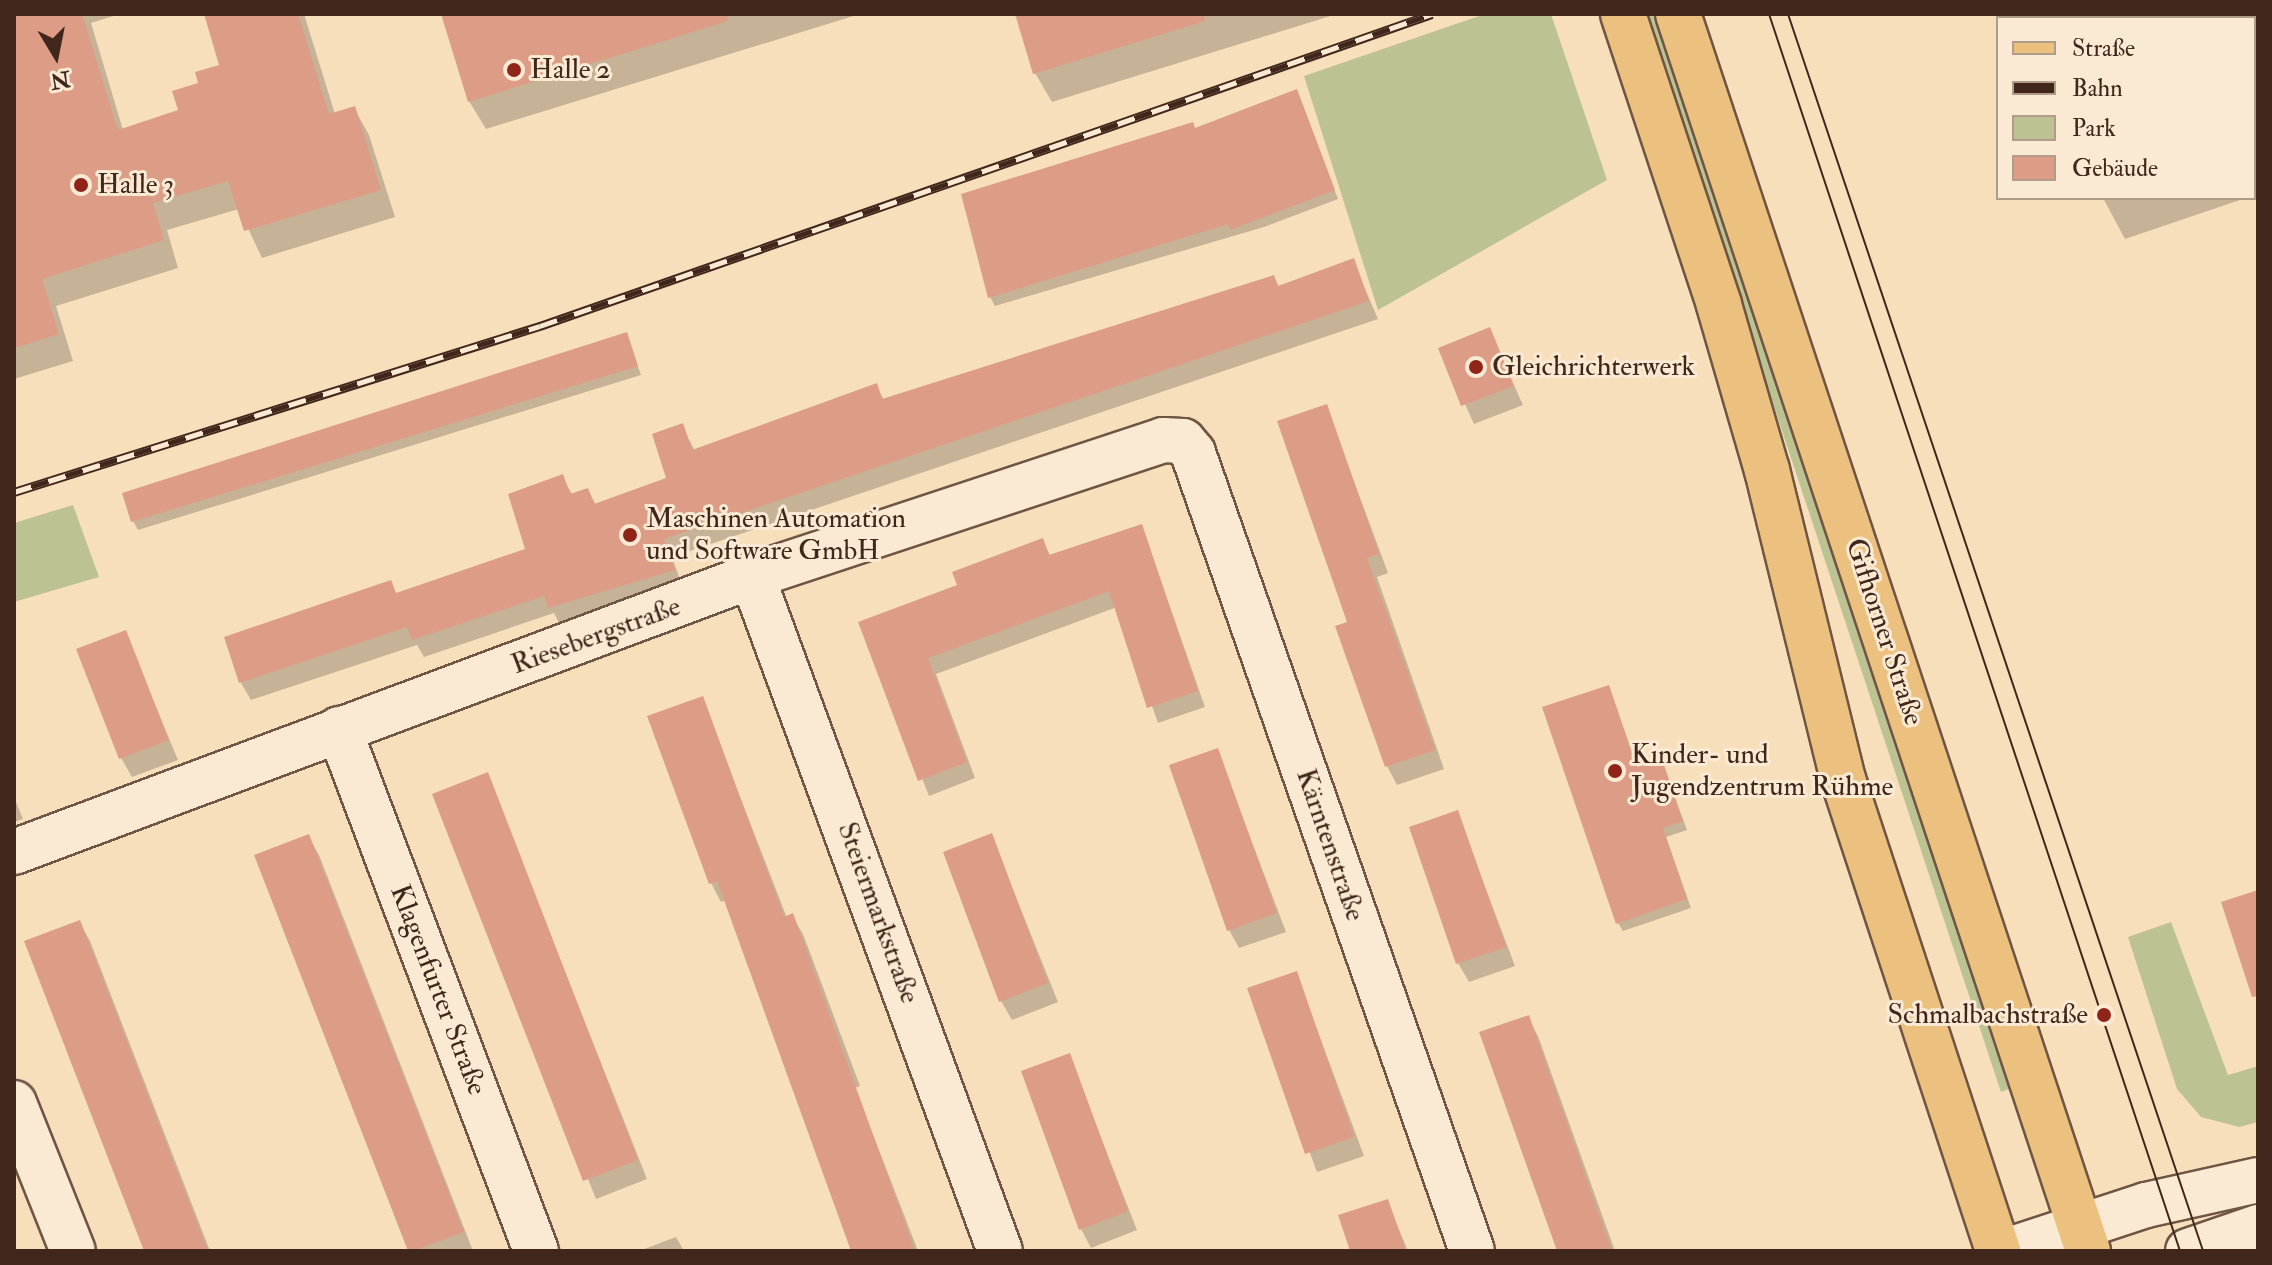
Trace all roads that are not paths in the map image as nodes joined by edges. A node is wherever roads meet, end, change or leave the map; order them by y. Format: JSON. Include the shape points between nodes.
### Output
{"nodes":[{"id":1,"x":1623,"y":14,"type":"edge"},
{"id":2,"x":1678,"y":14,"type":"edge"},
{"id":3,"x":1183,"y":441,"type":"joint"},
{"id":4,"x":752,"y":576,"type":"junction"},
{"id":5,"x":339,"y":729,"type":"junction"},
{"id":6,"x":14,"y":852,"type":"edge"},
{"id":7,"x":14,"y":1103,"type":"edge"},
{"id":8,"x":2258,"y":1180,"type":"edge"},
{"id":9,"x":2258,"y":1227,"type":"edge"},
{"id":10,"x":2084,"y":1239,"type":"edge"},
{"id":11,"x":73,"y":1251,"type":"edge"},
{"id":12,"x":536,"y":1251,"type":"edge"},
{"id":13,"x":1000,"y":1251,"type":"edge"},
{"id":14,"x":1472,"y":1251,"type":"edge"},
{"id":15,"x":1998,"y":1251,"type":"edge"},
{"id":16,"x":2006,"y":1251,"type":"edge"},
{"id":17,"x":2188,"y":1251,"type":"edge"}],
"edges":[{"from":1,"to":15,"type":"main road","via":[[1763,456],[1843,779]]},
{"from":2,"to":10,"type":"main road","name":"Gifhorner Straße"},
{"from":3,"to":4,"type":"street","name":"Riesebergstraße","via":[[1163,440]]},
{"from":3,"to":14,"type":"street","name":"Kärntenstraße","via":[[1193,453]]},
{"from":4,"to":5,"type":"street","name":"Riesebergstraße"},
{"from":4,"to":13,"type":"street","name":"Steiermarkstraße"},
{"from":5,"to":6,"type":"street","name":"Riesebergstraße"},
{"from":5,"to":12,"type":"street","name":"Klagenfurter Straße"},
{"from":7,"to":11,"type":"street"},
{"from":8,"to":10,"type":"street"},
{"from":9,"to":17,"type":"street"},
{"from":10,"to":16,"type":"street"}]}
